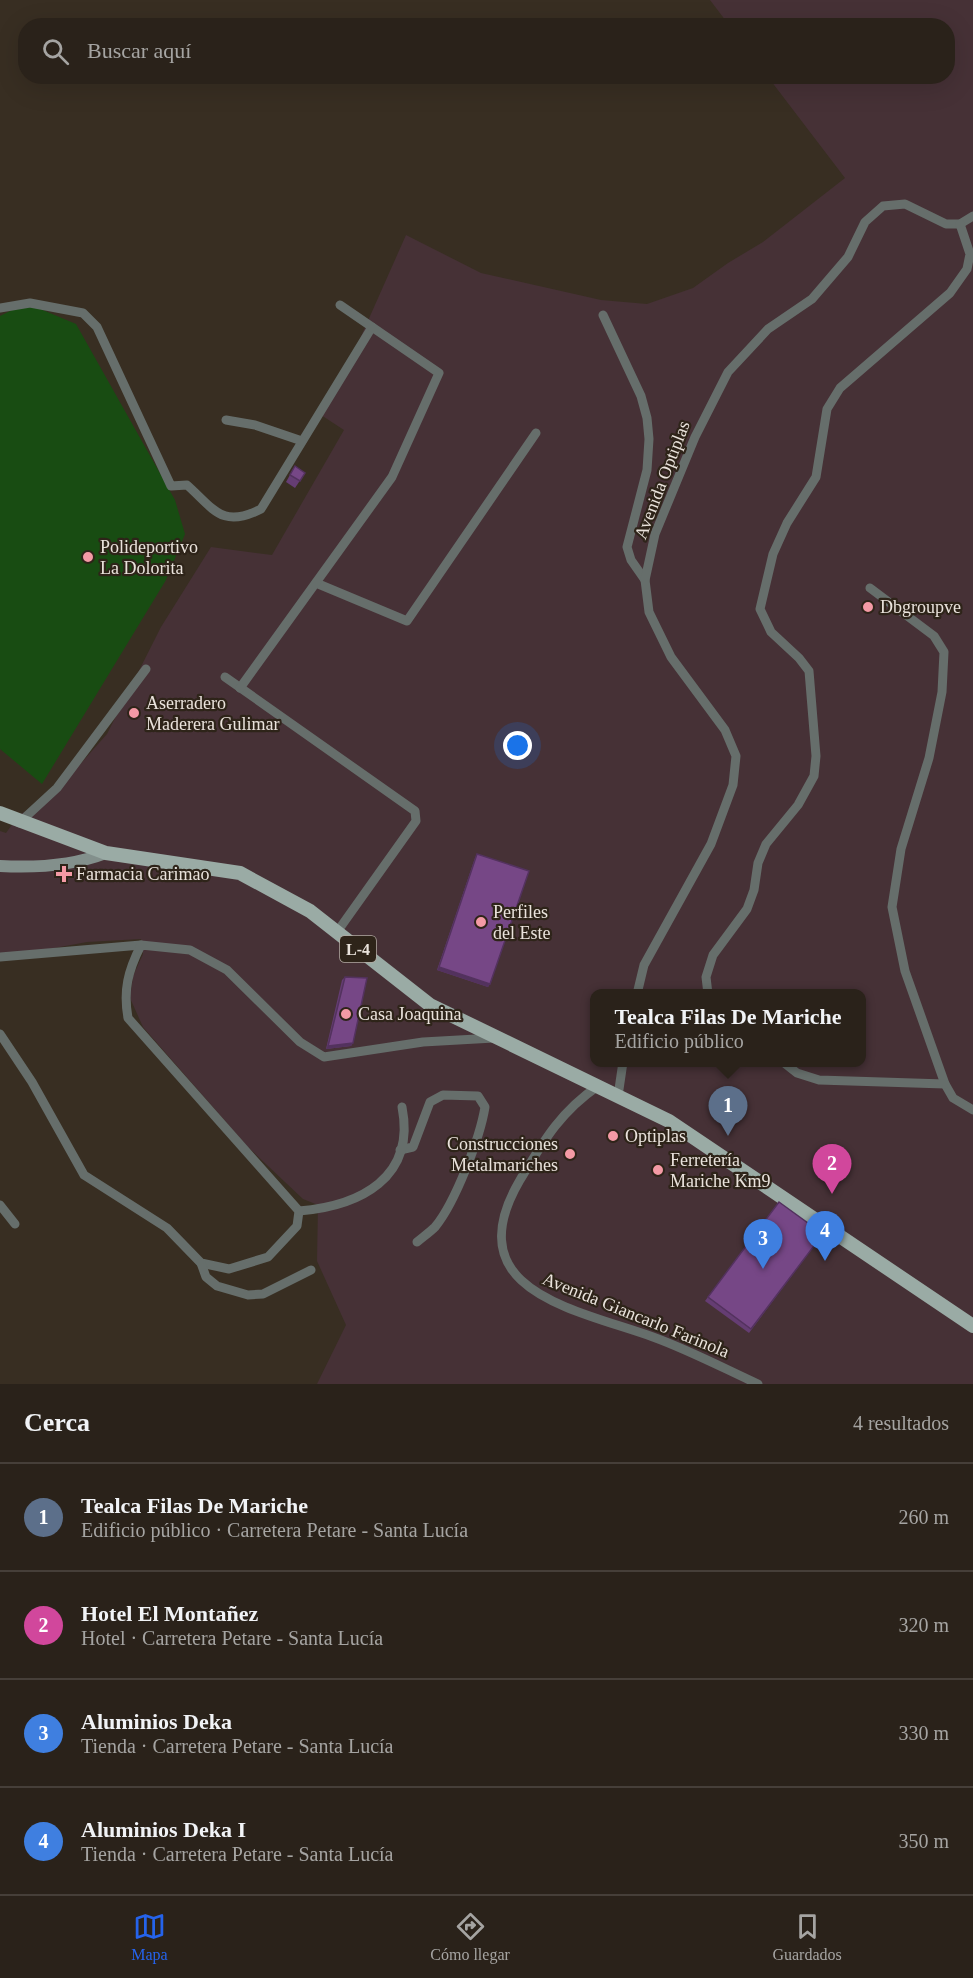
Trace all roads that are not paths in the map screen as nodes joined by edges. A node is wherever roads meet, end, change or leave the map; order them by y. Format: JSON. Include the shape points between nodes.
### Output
{"nodes":[{"id":1,"x":973,"y":216,"type":"edge"},
{"id":2,"x":960,"y":224,"type":"junction"},
{"id":3,"x":340,"y":305,"type":"dead end"},
{"id":4,"x":0,"y":308,"type":"edge"},
{"id":5,"x":603,"y":315,"type":"dead end"},
{"id":6,"x":372,"y":327,"type":"junction"},
{"id":7,"x":226,"y":420,"type":"dead end"},
{"id":8,"x":536,"y":433,"type":"dead end"},
{"id":9,"x":302,"y":441,"type":"junction"},
{"id":10,"x":645,"y":580,"type":"junction"},
{"id":11,"x":316,"y":583,"type":"junction"},
{"id":12,"x":870,"y":588,"type":"dead end"},
{"id":13,"x":146,"y":669,"type":"dead end"},
{"id":14,"x":225,"y":677,"type":"dead end"},
{"id":15,"x":240,"y":688,"type":"junction"},
{"id":16,"x":0,"y":813,"type":"edge"},
{"id":17,"x":19,"y":823,"type":"junction"},
{"id":18,"x":106,"y":853,"type":"junction"},
{"id":19,"x":0,"y":866,"type":"edge"},
{"id":20,"x":337,"y":933,"type":"junction"},
{"id":21,"x":141,"y":945,"type":"junction"},
{"id":22,"x":0,"y":957,"type":"edge"},
{"id":23,"x":638,"y":989,"type":"edge"},
{"id":24,"x":708,"y":989,"type":"edge"},
{"id":25,"x":0,"y":1034,"type":"edge"},
{"id":26,"x":497,"y":1038,"type":"junction"},
{"id":27,"x":622,"y":1067,"type":"edge"},
{"id":28,"x":789,"y":1067,"type":"edge"},
{"id":29,"x":945,"y":1084,"type":"junction"},
{"id":30,"x":598,"y":1086,"type":"junction"},
{"id":31,"x":618,"y":1096,"type":"junction"},
{"id":32,"x":402,"y":1107,"type":"dead end"},
{"id":33,"x":973,"y":1110,"type":"edge"},
{"id":34,"x":400,"y":1150,"type":"junction"},
{"id":35,"x":0,"y":1204,"type":"edge"},
{"id":36,"x":299,"y":1211,"type":"junction"},
{"id":37,"x":15,"y":1224,"type":"dead end"},
{"id":38,"x":417,"y":1242,"type":"dead end"},
{"id":39,"x":201,"y":1263,"type":"junction"},
{"id":40,"x":311,"y":1270,"type":"dead end"},
{"id":41,"x":973,"y":1326,"type":"edge"},
{"id":42,"x":758,"y":1384,"type":"edge"}],
"edges":[{"from":1,"to":2,"type":"street"},
{"from":2,"to":10,"type":"street","name":"Avenida Optiplas","via":[[946,224],[905,204],[883,206],[866,222],[848,257],[812,299],[768,329],[728,372],[695,436],[656,534]]},
{"from":2,"to":24,"type":"street","via":[[970,254],[967,269],[950,293],[840,388],[827,409],[816,477],[802,495],[773,554],[760,609],[771,632],[808,671],[816,756],[814,776],[798,805],[766,844],[747,909],[713,955],[706,977]]},
{"from":3,"to":6,"type":"street"},
{"from":4,"to":9,"type":"street","via":[[30,303],[83,313],[97,327],[171,486],[186,485],[217,515],[232,518],[261,509]]},
{"from":5,"to":10,"type":"street","via":[[641,396],[647,418],[646,470],[627,547]]},
{"from":6,"to":9,"type":"street"},
{"from":6,"to":11,"type":"street","via":[[439,373],[392,477]]},
{"from":7,"to":9,"type":"street","via":[[255,424]]},
{"from":8,"to":11,"type":"street","via":[[408,621]]},
{"from":10,"to":23,"type":"street","name":"Avenida Optiplas","via":[[649,612],[671,657],[725,730],[736,756],[733,785],[711,844],[644,965]]},
{"from":11,"to":15,"type":"street"},
{"from":12,"to":29,"type":"street","via":[[934,636],[944,652],[942,692],[929,758],[901,849],[892,907],[905,971]]},
{"from":13,"to":17,"type":"street","via":[[57,788]]},
{"from":14,"to":15,"type":"street"},
{"from":15,"to":20,"type":"street","via":[[415,811],[416,821]]},
{"from":16,"to":17,"type":"main road","number":"L-4"},
{"from":17,"to":18,"type":"main road","number":"L-4"},
{"from":18,"to":19,"type":"street","via":[[84,862],[60,865]]},
{"from":18,"to":20,"type":"main road","number":"L-4","via":[[240,873],[310,911]]},
{"from":20,"to":26,"type":"main road","number":"L-4","via":[[430,1005]]},
{"from":21,"to":22,"type":"street"},
{"from":21,"to":26,"type":"street","via":[[190,950],[227,970],[300,1041],[324,1057],[423,1042]]},
{"from":21,"to":36,"type":"street","via":[[127,973],[124,1000],[128,1018]]},
{"from":25,"to":39,"type":"street","via":[[84,1175],[167,1228]]},
{"from":26,"to":30,"type":"main road","number":"L-4"},
{"from":27,"to":31,"type":"street"},
{"from":28,"to":29,"type":"street","via":[[819,1080]]},
{"from":29,"to":33,"type":"street","via":[[953,1098]]},
{"from":30,"to":31,"type":"main road","number":"L-4"},
{"from":30,"to":42,"type":"street","name":"Avenida Giancarlo Farinola","via":[[575,1102],[550,1131],[507,1203],[500,1246],[513,1272],[529,1290],[674,1345]]},
{"from":31,"to":41,"type":"main road","number":"L-4","via":[[669,1121]]},
{"from":32,"to":34,"type":"street","via":[[405,1125]]},
{"from":34,"to":36,"type":"street","via":[[393,1168],[370,1192],[326,1209]]},
{"from":34,"to":38,"type":"street","via":[[413,1147],[430,1102],[443,1095],[478,1096],[485,1107],[482,1126],[449,1205],[434,1228]]},
{"from":35,"to":37,"type":"street"},
{"from":36,"to":39,"type":"street","via":[[297,1226],[268,1257],[229,1269]]},
{"from":39,"to":40,"type":"street","via":[[206,1277],[217,1286],[248,1295],[263,1294]]}]}
